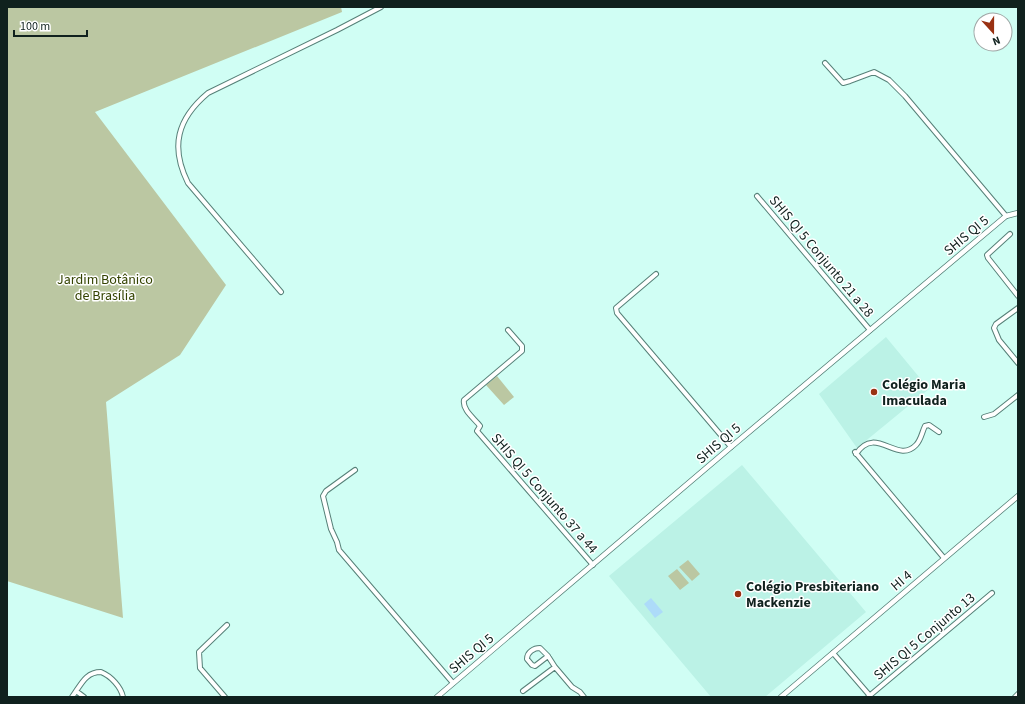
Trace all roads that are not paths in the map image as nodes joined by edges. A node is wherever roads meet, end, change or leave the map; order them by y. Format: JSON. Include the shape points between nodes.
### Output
{"nodes":[{"id":1,"x":381,"y":7,"type":"edge"},
{"id":2,"x":825,"y":63,"type":"dead end"},
{"id":3,"x":757,"y":196,"type":"dead end"},
{"id":4,"x":1018,"y":213,"type":"edge"},
{"id":5,"x":1006,"y":216,"type":"junction"},
{"id":6,"x":1010,"y":234,"type":"dead end"},
{"id":7,"x":656,"y":274,"type":"dead end"},
{"id":8,"x":281,"y":292,"type":"dead end"},
{"id":9,"x":1018,"y":296,"type":"edge"},
{"id":10,"x":1018,"y":308,"type":"edge"},
{"id":11,"x":508,"y":330,"type":"dead end"},
{"id":12,"x":870,"y":330,"type":"junction"},
{"id":13,"x":1018,"y":364,"type":"edge"},
{"id":14,"x":1018,"y":395,"type":"edge"},
{"id":15,"x":984,"y":417,"type":"dead end"},
{"id":16,"x":939,"y":432,"type":"dead end"},
{"id":17,"x":731,"y":447,"type":"junction"},
{"id":18,"x":355,"y":470,"type":"dead end"},
{"id":19,"x":1018,"y":496,"type":"edge"},
{"id":20,"x":944,"y":558,"type":"junction"},
{"id":21,"x":592,"y":565,"type":"junction"},
{"id":22,"x":992,"y":593,"type":"dead end"},
{"id":23,"x":227,"y":625,"type":"dead end"},
{"id":24,"x":833,"y":653,"type":"junction"},
{"id":25,"x":548,"y":656,"type":"junction"},
{"id":26,"x":555,"y":667,"type":"junction"},
{"id":27,"x":453,"y":683,"type":"junction"},
{"id":28,"x":76,"y":691,"type":"junction"},
{"id":29,"x":523,"y":691,"type":"dead end"},
{"id":30,"x":1018,"y":694,"type":"edge"},
{"id":31,"x":72,"y":697,"type":"edge"},
{"id":32,"x":84,"y":697,"type":"edge"},
{"id":33,"x":124,"y":697,"type":"edge"},
{"id":34,"x":225,"y":697,"type":"edge"},
{"id":35,"x":437,"y":697,"type":"edge"},
{"id":36,"x":584,"y":697,"type":"edge"},
{"id":37,"x":781,"y":697,"type":"edge"},
{"id":38,"x":870,"y":697,"type":"edge"},
{"id":39,"x":1015,"y":697,"type":"edge"}],
"edges":[{"from":1,"to":8,"type":"street","via":[[208,93],[194,104],[179,135],[181,168],[188,183]]},
{"from":2,"to":5,"type":"street","via":[[842,82],[874,72],[889,80]]},
{"from":3,"to":12,"type":"street","name":"SHIS QI 5 Conjunto 21 a 28"},
{"from":4,"to":5,"type":"street","name":"SHIS QI 5"},
{"from":5,"to":12,"type":"street","name":"SHIS QI 5"},
{"from":6,"to":9,"type":"street","via":[[987,255]]},
{"from":7,"to":17,"type":"street","via":[[616,308],[617,314]]},
{"from":10,"to":13,"type":"street","via":[[994,328],[999,340]]},
{"from":11,"to":21,"type":"street","name":"SHIS QI 5 Conjunto 37 a 44","via":[[522,346],[522,351],[464,400],[465,408],[480,426],[477,431]]},
{"from":12,"to":17,"type":"street","name":"SHIS QI 5"},
{"from":14,"to":15,"type":"street","via":[[994,414]]},
{"from":16,"to":20,"type":"street","via":[[929,425],[924,426],[921,438],[911,450],[901,452],[875,442],[863,445],[855,453]]},
{"from":17,"to":21,"type":"street","name":"SHIS QI 5"},
{"from":18,"to":27,"type":"street","via":[[323,496],[339,550]]},
{"from":19,"to":20,"type":"street","name":"HI 4"},
{"from":20,"to":24,"type":"street","name":"HI 4"},
{"from":21,"to":27,"type":"street","name":"SHIS QI 5"},
{"from":22,"to":38,"type":"street","name":"SHIS QI 5 Conjunto 13"},
{"from":23,"to":34,"type":"street","via":[[199,652],[200,668]]},
{"from":24,"to":37,"type":"street","name":"HI 4"},
{"from":24,"to":38,"type":"street"},
{"from":25,"to":25,"type":"street","via":[[537,648],[529,653],[527,659],[535,666]]},
{"from":25,"to":26,"type":"street"},
{"from":26,"to":29,"type":"street"},
{"from":26,"to":36,"type":"street"},
{"from":27,"to":35,"type":"street","name":"SHIS QI 5"},
{"from":28,"to":31,"type":"street"},
{"from":28,"to":32,"type":"street"},
{"from":28,"to":33,"type":"street","via":[[87,676],[101,672],[112,679]]},
{"from":30,"to":39,"type":"street"}]}
